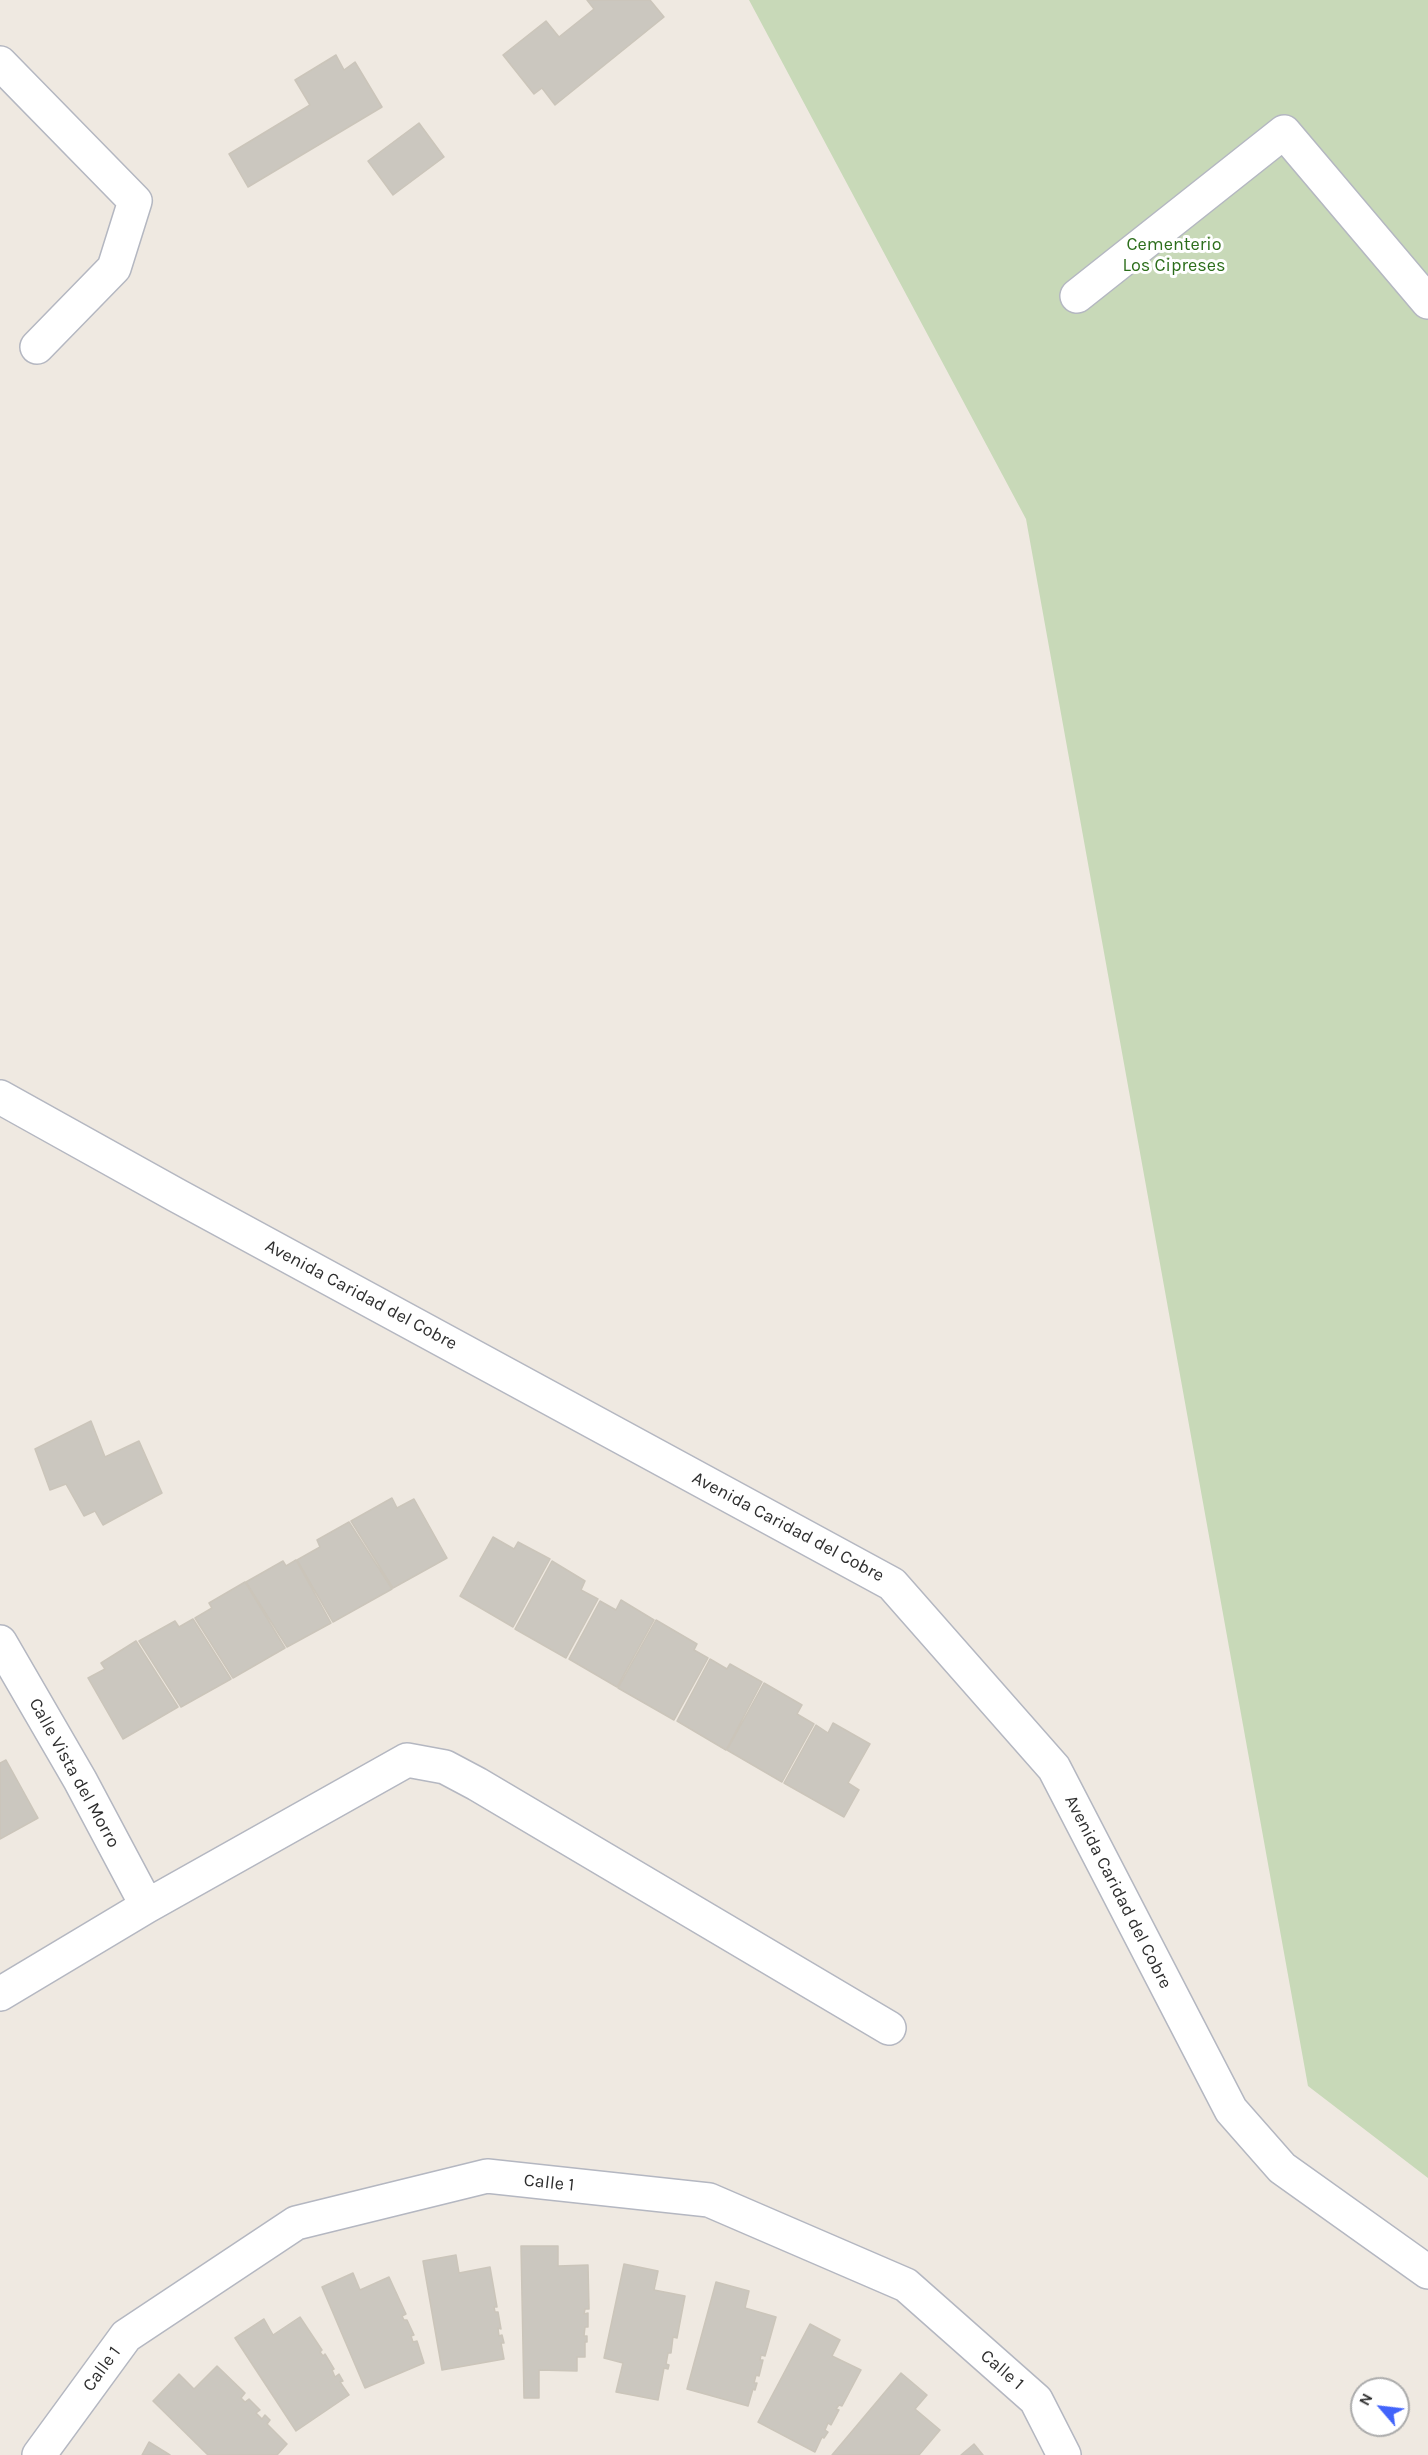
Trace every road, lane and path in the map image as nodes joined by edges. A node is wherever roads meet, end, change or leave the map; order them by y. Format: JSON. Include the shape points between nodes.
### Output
{"nodes":[{"id":1,"x":0,"y":63,"type":"edge"},
{"id":2,"x":1077,"y":296,"type":"dead end"},
{"id":3,"x":1428,"y":302,"type":"edge"},
{"id":4,"x":37,"y":347,"type":"dead end"},
{"id":5,"x":0,"y":1097,"type":"edge"},
{"id":6,"x":0,"y":1642,"type":"edge"},
{"id":7,"x":147,"y":1906,"type":"junction"},
{"id":8,"x":0,"y":1994,"type":"edge"},
{"id":9,"x":889,"y":2028,"type":"dead end"},
{"id":10,"x":1428,"y":2272,"type":"edge"},
{"id":11,"x":39,"y":2455,"type":"edge"},
{"id":12,"x":1064,"y":2455,"type":"edge"}],
"edges":[{"from":1,"to":4,"type":"street","via":[[135,201],[114,268]]},
{"from":2,"to":3,"type":"street","via":[[1284,132]]},
{"from":5,"to":10,"type":"street","name":"Avenida Caridad del Cobre","via":[[892,1584],[1054,1768],[1231,2110],[1282,2168]]},
{"from":6,"to":7,"type":"street","name":"Calle Vista del Morro"},
{"from":7,"to":8,"type":"street"},
{"from":7,"to":9,"type":"street","via":[[407,1760],[445,1767],[477,1784]]},
{"from":11,"to":12,"type":"street","name":"Calle 1","via":[[126,2336],[296,2223],[488,2176],[709,2200],[906,2284],[1036,2400]]}]}
